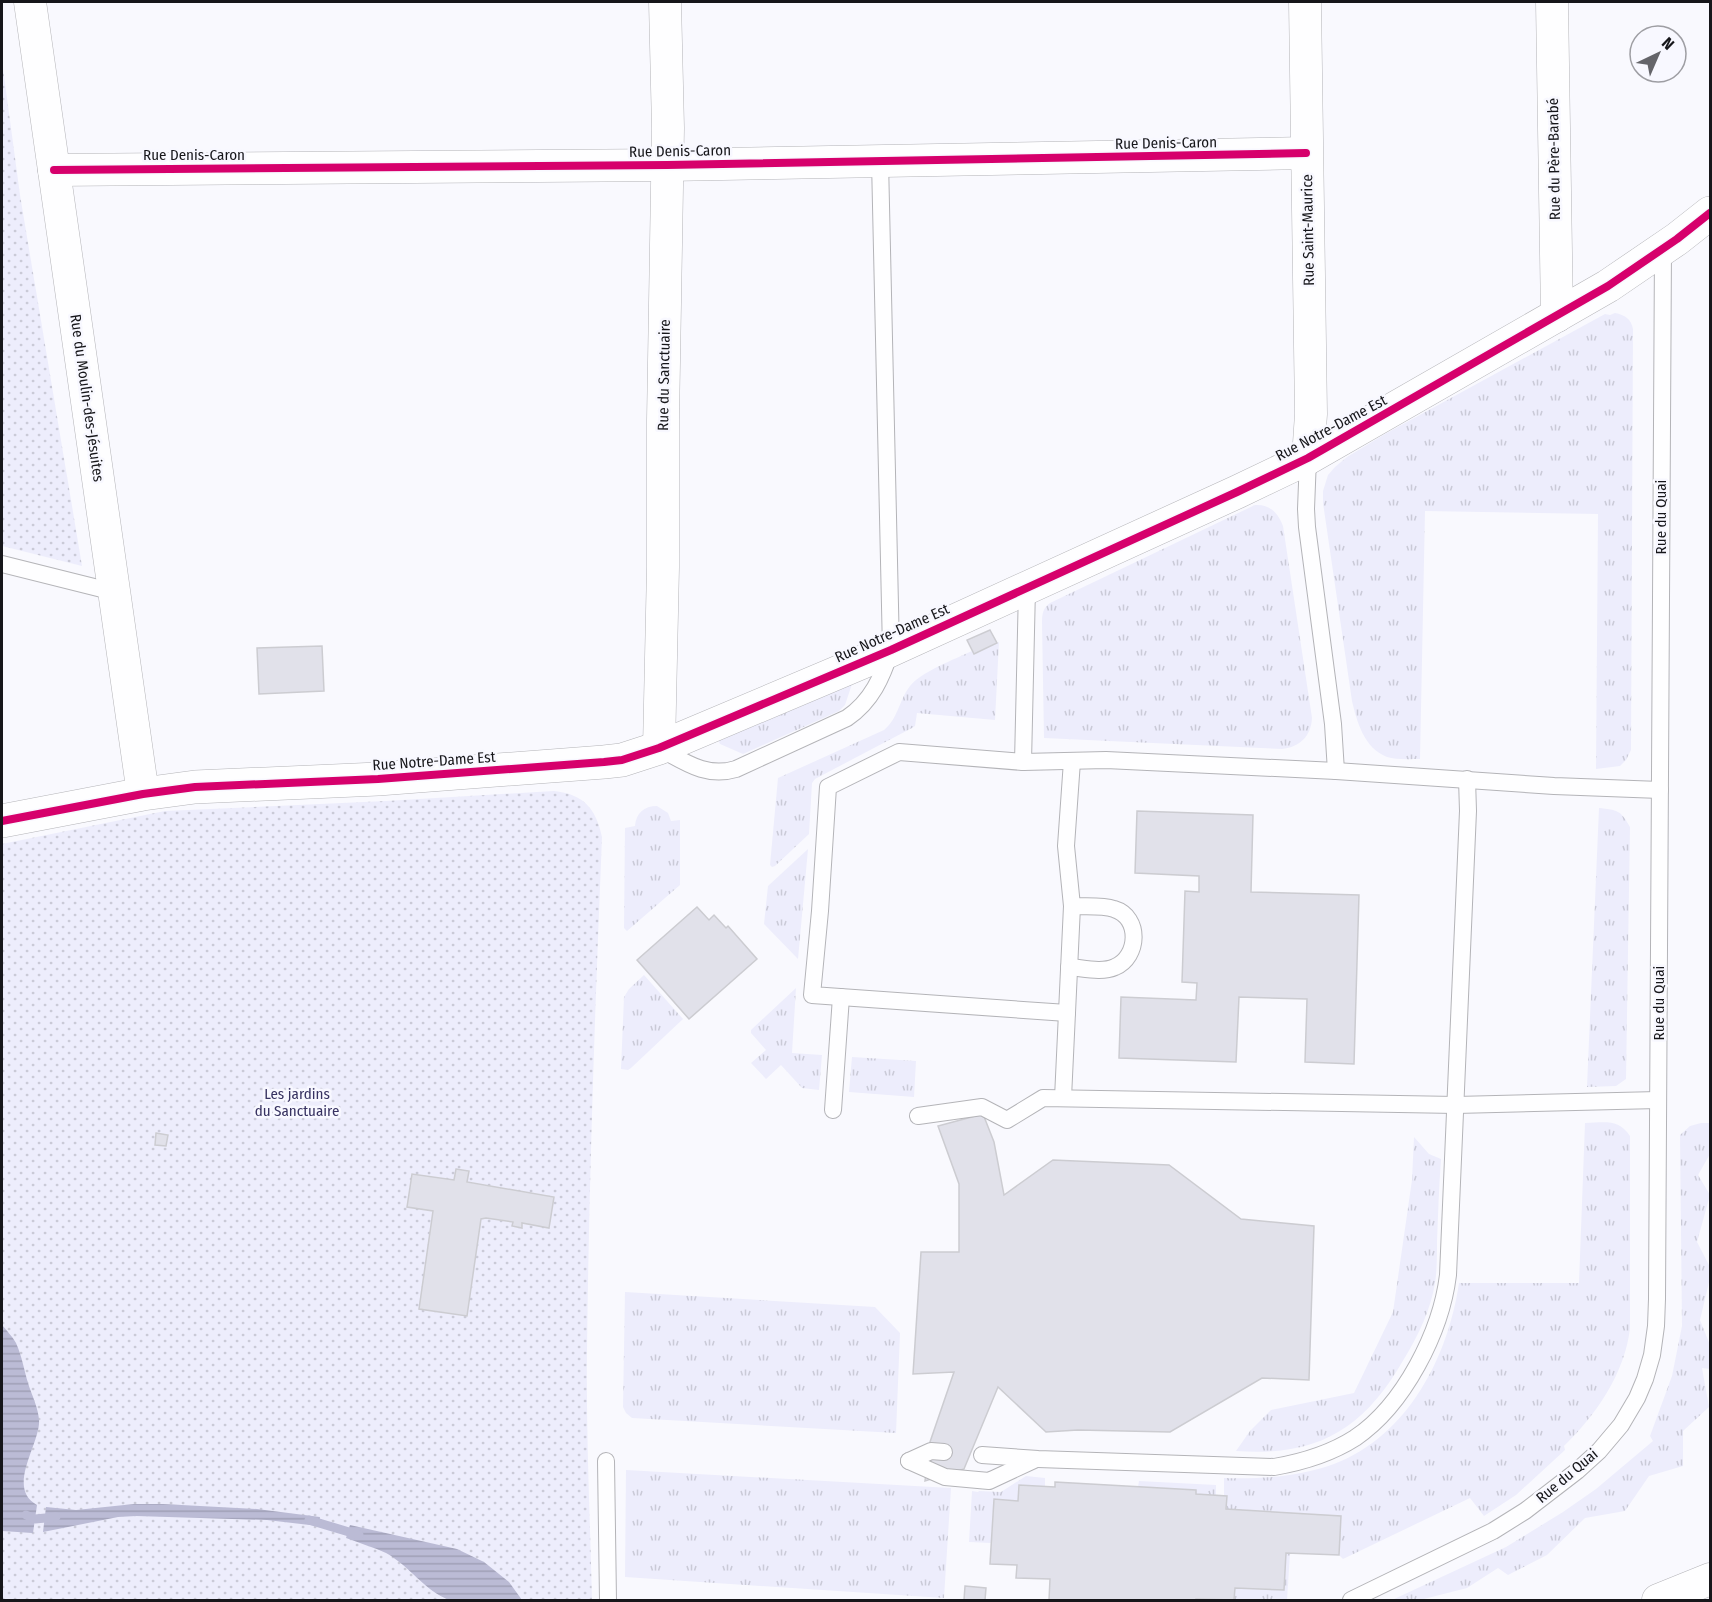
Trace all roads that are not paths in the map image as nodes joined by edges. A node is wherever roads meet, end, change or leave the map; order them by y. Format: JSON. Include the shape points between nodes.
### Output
{"nodes":[{"id":1,"x":30,"y":2,"type":"edge"},
{"id":2,"x":665,"y":2,"type":"edge"},
{"id":3,"x":1305,"y":2,"type":"edge"},
{"id":4,"x":1552,"y":2,"type":"edge"},
{"id":5,"x":1306,"y":153,"type":"junction"},
{"id":6,"x":880,"y":161,"type":"junction"},
{"id":7,"x":667,"y":165,"type":"junction"},
{"id":8,"x":54,"y":170,"type":"junction"},
{"id":9,"x":1710,"y":213,"type":"edge"},
{"id":10,"x":1663,"y":249,"type":"junction"},
{"id":11,"x":1557,"y":316,"type":"junction"},
{"id":12,"x":1308,"y":458,"type":"junction"},
{"id":13,"x":2,"y":564,"type":"edge"},
{"id":14,"x":1027,"y":588,"type":"junction"},
{"id":15,"x":114,"y":592,"type":"junction"},
{"id":16,"x":891,"y":650,"type":"junction"},
{"id":17,"x":659,"y":748,"type":"junction"},
{"id":18,"x":1072,"y":760,"type":"junction"},
{"id":19,"x":1023,"y":762,"type":"junction"},
{"id":20,"x":1336,"y":771,"type":"junction"},
{"id":21,"x":1467,"y":779,"type":"junction"},
{"id":22,"x":1660,"y":790,"type":"junction"},
{"id":23,"x":142,"y":794,"type":"junction"},
{"id":24,"x":2,"y":821,"type":"edge"},
{"id":25,"x":1072,"y":906,"type":"junction"},
{"id":26,"x":1069,"y":967,"type":"junction"},
{"id":27,"x":841,"y":997,"type":"junction"},
{"id":28,"x":1067,"y":1013,"type":"junction"},
{"id":29,"x":1063,"y":1098,"type":"junction"},
{"id":30,"x":1658,"y":1100,"type":"junction"},
{"id":31,"x":1456,"y":1105,"type":"junction"},
{"id":32,"x":833,"y":1110,"type":"dead end"},
{"id":33,"x":918,"y":1116,"type":"dead end"},
{"id":34,"x":944,"y":1452,"type":"dead end"},
{"id":35,"x":982,"y":1455,"type":"dead end"},
{"id":36,"x":1038,"y":1459,"type":"junction"},
{"id":37,"x":606,"y":1461,"type":"dead end"},
{"id":38,"x":1710,"y":1579,"type":"edge"},
{"id":39,"x":608,"y":1600,"type":"edge"},
{"id":40,"x":1351,"y":1600,"type":"edge"},
{"id":41,"x":1658,"y":1600,"type":"edge"}],
"edges":[{"from":1,"to":8,"type":"street","name":"Rue du Moulin-des-Jésuites"},
{"from":2,"to":7,"type":"street","name":"Rue du Sanctuaire"},
{"from":3,"to":5,"type":"street","name":"Rue Saint-Maurice"},
{"from":4,"to":11,"type":"street","name":"Rue du Père-Barabé"},
{"from":5,"to":6,"type":"street","name":"Rue Denis-Caron"},
{"from":5,"to":12,"type":"street","name":"Rue Saint-Maurice","via":[[1311,414]]},
{"from":6,"to":7,"type":"street","name":"Rue Denis-Caron"},
{"from":6,"to":16,"type":"lane"},
{"from":7,"to":8,"type":"street","name":"Rue Denis-Caron"},
{"from":7,"to":17,"type":"street","name":"Rue du Sanctuaire"},
{"from":8,"to":15,"type":"street","name":"Rue du Moulin-des-Jésuites"},
{"from":9,"to":10,"type":"street","name":"Rue Notre-Dame Est"},
{"from":10,"to":11,"type":"street","name":"Rue Notre-Dame Est"},
{"from":10,"to":22,"type":"lane","name":"Rue du Quai"},
{"from":11,"to":12,"type":"street","name":"Rue Notre-Dame Est"},
{"from":12,"to":14,"type":"street","name":"Rue Notre-Dame Est"},
{"from":12,"to":20,"type":"lane","via":[[1307,527]]},
{"from":13,"to":15,"type":"lane"},
{"from":14,"to":16,"type":"street","name":"Rue Notre-Dame Est"},
{"from":14,"to":19,"type":"lane"},
{"from":15,"to":23,"type":"street","name":"Rue du Moulin-des-Jésuites"},
{"from":16,"to":17,"type":"street","name":"Rue Notre-Dame Est"},
{"from":16,"to":17,"type":"lane","via":[[883,675],[858,711],[746,765],[726,772],[703,770]]},
{"from":17,"to":23,"type":"street","name":"Rue Notre-Dame Est","via":[[604,762],[378,779],[195,787]]},
{"from":18,"to":19,"type":"lane"},
{"from":18,"to":20,"type":"lane"},
{"from":18,"to":25,"type":"lane","via":[[1066,846]]},
{"from":19,"to":27,"type":"lane","via":[[899,752],[828,787],[812,995]]},
{"from":20,"to":21,"type":"lane"},
{"from":21,"to":22,"type":"lane"},
{"from":21,"to":31,"type":"lane"},
{"from":22,"to":30,"type":"lane","name":"Rue du Quai"},
{"from":23,"to":24,"type":"street","name":"Rue Notre-Dame Est"},
{"from":25,"to":26,"type":"lane"},
{"from":25,"to":26,"type":"lane","via":[[1121,912],[1132,925],[1134,941],[1128,957],[1114,967]]},
{"from":26,"to":28,"type":"lane"},
{"from":27,"to":28,"type":"lane"},
{"from":27,"to":32,"type":"lane"},
{"from":28,"to":29,"type":"lane"},
{"from":29,"to":31,"type":"lane"},
{"from":29,"to":33,"type":"lane","via":[[1043,1098],[1007,1120],[982,1107]]},
{"from":30,"to":31,"type":"lane"},
{"from":30,"to":40,"type":"lane","name":"Rue du Quai","via":[[1656,1326],[1645,1379],[1621,1425],[1577,1471],[1525,1511],[1471,1543]]},
{"from":31,"to":36,"type":"lane","via":[[1444,1297],[1414,1370],[1376,1421],[1356,1437],[1318,1457],[1274,1467]]},
{"from":34,"to":36,"type":"lane","via":[[932,1451],[909,1461],[945,1477],[989,1481]]},
{"from":35,"to":36,"type":"lane"},
{"from":37,"to":39,"type":"lane"},
{"from":38,"to":41,"type":"street"}]}
